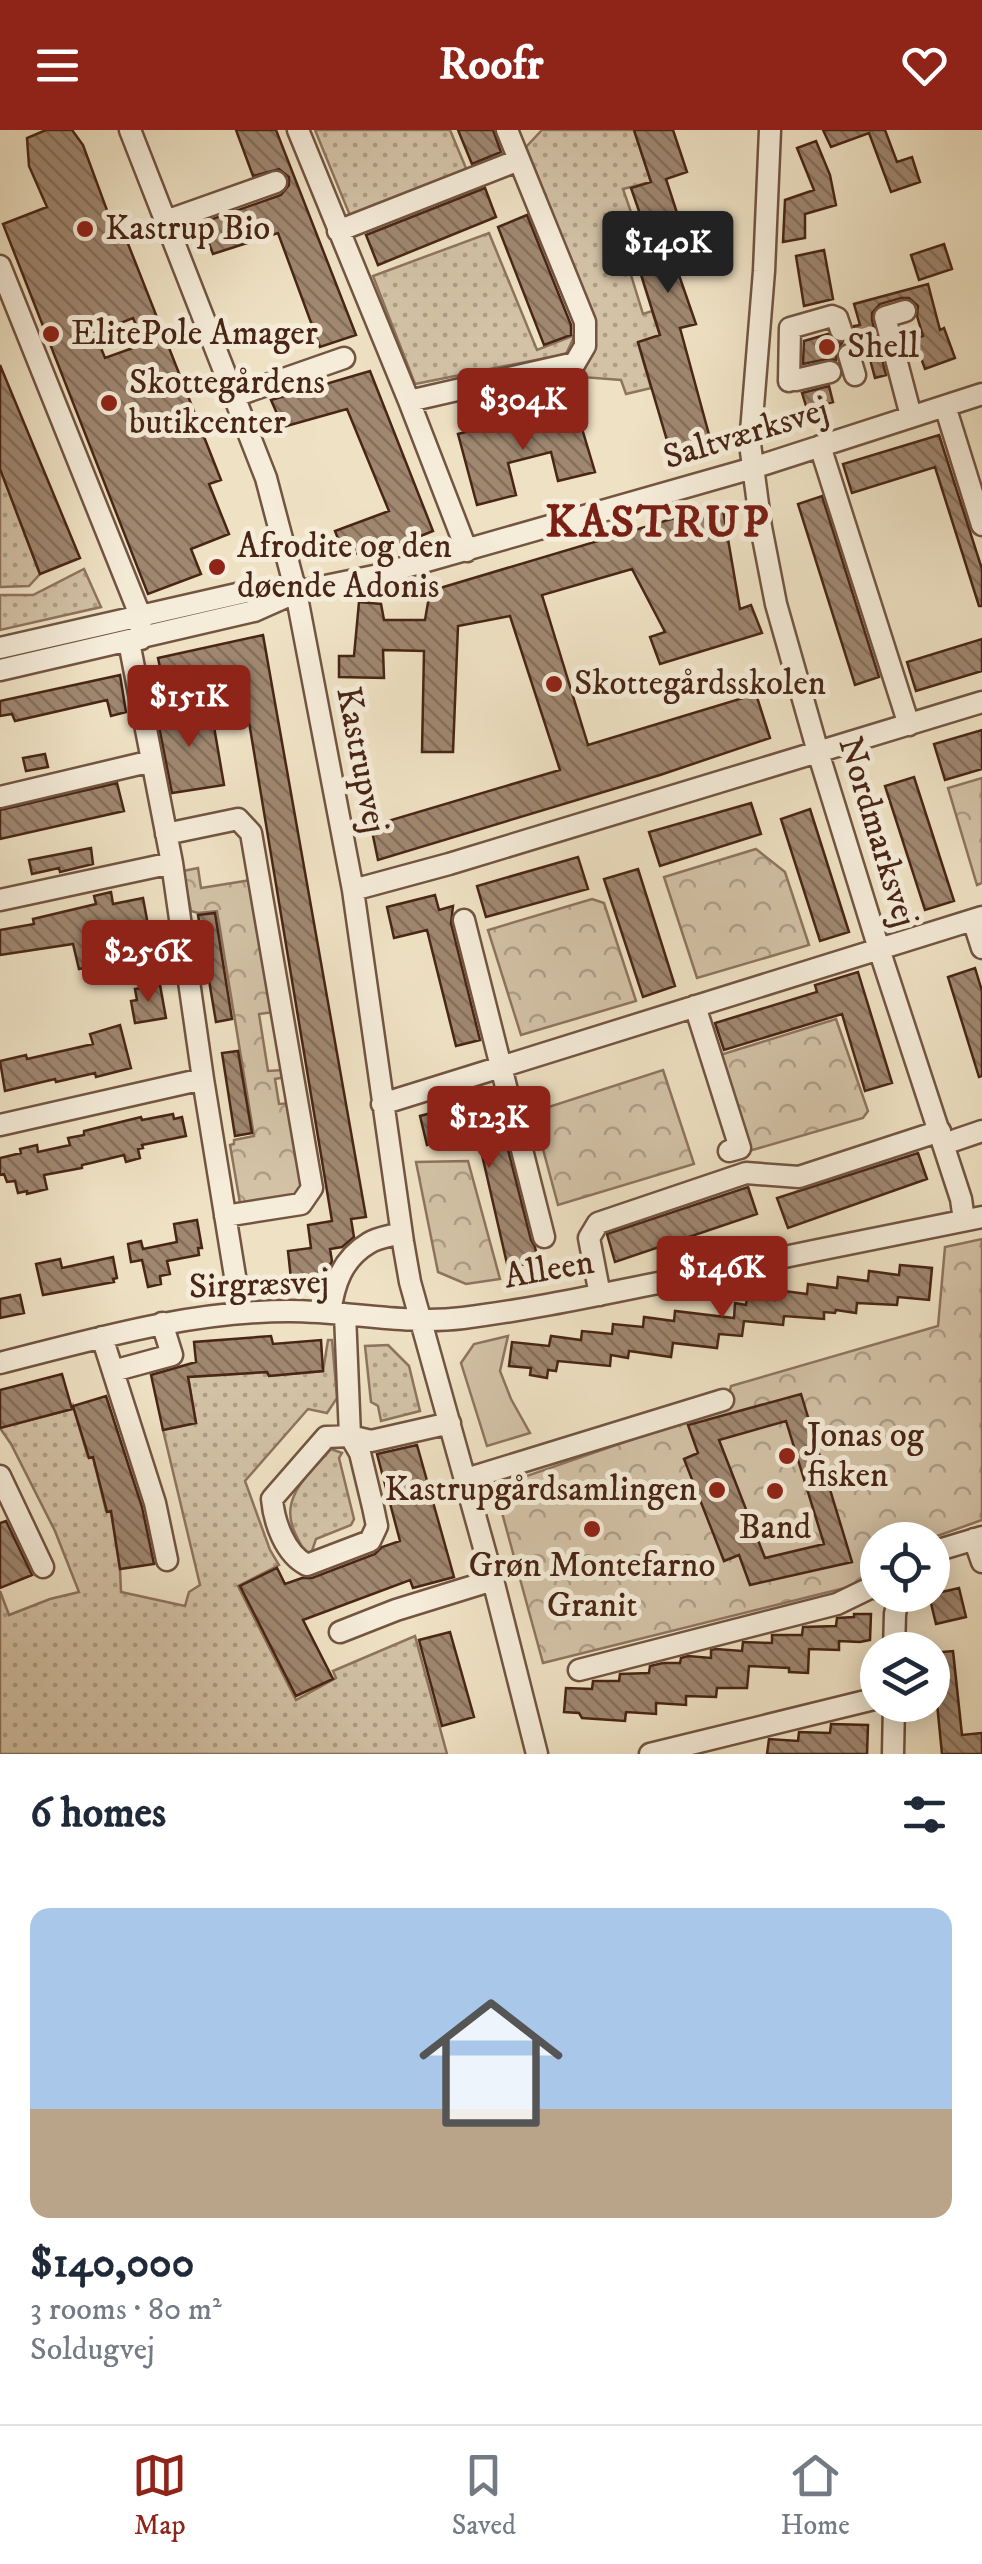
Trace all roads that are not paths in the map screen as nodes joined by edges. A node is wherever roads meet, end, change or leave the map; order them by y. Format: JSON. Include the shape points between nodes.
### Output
{"nodes":[{"id":1,"x":130,"y":130,"type":"edge"},
{"id":2,"x":298,"y":130,"type":"edge"},
{"id":3,"x":531,"y":130,"type":"edge"},
{"id":4,"x":770,"y":130,"type":"edge"},
{"id":5,"x":513,"y":145,"type":"edge"},
{"id":6,"x":276,"y":182,"type":"dead end"},
{"id":7,"x":166,"y":221,"type":"junction"},
{"id":8,"x":338,"y":231,"type":"junction"},
{"id":9,"x":1,"y":272,"type":"edge"},
{"id":10,"x":905,"y":311,"type":"dead end"},
{"id":11,"x":842,"y":330,"type":"dead end"},
{"id":12,"x":344,"y":358,"type":"dead end"},
{"id":13,"x":830,"y":372,"type":"dead end"},
{"id":14,"x":982,"y":394,"type":"edge"},
{"id":15,"x":235,"y":396,"type":"junction"},
{"id":16,"x":409,"y":401,"type":"junction"},
{"id":17,"x":945,"y":406,"type":"junction"},
{"id":18,"x":910,"y":416,"type":"junction"},
{"id":19,"x":820,"y":446,"type":"junction"},
{"id":20,"x":973,"y":467,"type":"edge"},
{"id":21,"x":753,"y":468,"type":"junction"},
{"id":22,"x":982,"y":525,"type":"edge"},
{"id":23,"x":467,"y":551,"type":"junction"},
{"id":24,"x":296,"y":592,"type":"junction"},
{"id":25,"x":140,"y":615,"type":"junction"},
{"id":26,"x":135,"y":640,"type":"junction"},
{"id":27,"x":0,"y":648,"type":"edge"},
{"id":28,"x":0,"y":670,"type":"edge"},
{"id":29,"x":982,"y":702,"type":"edge"},
{"id":30,"x":909,"y":724,"type":"junction"},
{"id":31,"x":818,"y":752,"type":"junction"},
{"id":32,"x":152,"y":761,"type":"junction"},
{"id":33,"x":0,"y":797,"type":"edge"},
{"id":34,"x":166,"y":834,"type":"junction"},
{"id":35,"x":172,"y":863,"type":"junction"},
{"id":36,"x":353,"y":890,"type":"junction"},
{"id":37,"x":0,"y":900,"type":"edge"},
{"id":38,"x":978,"y":918,"type":"edge"},
{"id":39,"x":464,"y":920,"type":"dead end"},
{"id":40,"x":982,"y":948,"type":"edge"},
{"id":41,"x":879,"y":949,"type":"junction"},
{"id":42,"x":695,"y":1006,"type":"junction"},
{"id":43,"x":501,"y":1066,"type":"junction"},
{"id":44,"x":204,"y":1079,"type":"junction"},
{"id":45,"x":382,"y":1104,"type":"junction"},
{"id":46,"x":0,"y":1125,"type":"edge"},
{"id":47,"x":982,"y":1131,"type":"edge"},
{"id":48,"x":942,"y":1138,"type":"junction"},
{"id":49,"x":729,"y":1151,"type":"dead end"},
{"id":50,"x":225,"y":1216,"type":"junction"},
{"id":51,"x":973,"y":1218,"type":"edge"},
{"id":52,"x":401,"y":1233,"type":"junction"},
{"id":53,"x":544,"y":1237,"type":"dead end"},
{"id":54,"x":600,"y":1295,"type":"junction"},
{"id":55,"x":242,"y":1313,"type":"junction"},
{"id":56,"x":338,"y":1313,"type":"junction"},
{"id":57,"x":420,"y":1322,"type":"junction"},
{"id":58,"x":162,"y":1323,"type":"junction"},
{"id":59,"x":102,"y":1337,"type":"junction"},
{"id":60,"x":0,"y":1363,"type":"edge"},
{"id":61,"x":113,"y":1371,"type":"junction"},
{"id":62,"x":723,"y":1400,"type":"dead end"},
{"id":63,"x":450,"y":1424,"type":"junction"},
{"id":64,"x":350,"y":1436,"type":"junction"},
{"id":65,"x":0,"y":1476,"type":"edge"},
{"id":66,"x":466,"y":1480,"type":"junction"},
{"id":67,"x":978,"y":1538,"type":"edge"},
{"id":68,"x":950,"y":1547,"type":"edge"},
{"id":69,"x":167,"y":1560,"type":"dead end"},
{"id":70,"x":982,"y":1562,"type":"edge"},
{"id":71,"x":44,"y":1567,"type":"dead end"},
{"id":72,"x":493,"y":1580,"type":"junction"},
{"id":73,"x":860,"y":1593,"type":"edge"},
{"id":74,"x":340,"y":1632,"type":"dead end"},
{"id":75,"x":579,"y":1670,"type":"dead end"},
{"id":76,"x":860,"y":1702,"type":"edge"},
{"id":77,"x":894,"y":1722,"type":"edge"},
{"id":78,"x":537,"y":1754,"type":"edge"},
{"id":79,"x":650,"y":1754,"type":"edge"},
{"id":80,"x":893,"y":1754,"type":"edge"}],
"edges":[{"from":1,"to":7,"type":"street","name":"Kastrupvej"},
{"from":2,"to":8,"type":"street"},
{"from":3,"to":5,"type":"street"},
{"from":4,"to":21,"type":"street","name":"Nordmarksvej"},
{"from":5,"to":8,"type":"street"},
{"from":5,"to":16,"type":"street","via":[[585,322],[585,346],[575,363]]},
{"from":6,"to":7,"type":"street"},
{"from":7,"to":15,"type":"street","name":"Kastrupvej"},
{"from":8,"to":16,"type":"street"},
{"from":9,"to":25,"type":"street"},
{"from":10,"to":18,"type":"street","via":[[884,317]]},
{"from":11,"to":13,"type":"street","via":[[832,316],[790,328],[792,381]]},
{"from":12,"to":15,"type":"street"},
{"from":14,"to":17,"type":"street","name":"Saltværksvej"},
{"from":15,"to":24,"type":"street","name":"Kastrupvej","via":[[266,478]]},
{"from":16,"to":23,"type":"street"},
{"from":17,"to":18,"type":"street","name":"Saltværksvej"},
{"from":17,"to":20,"type":"street"},
{"from":18,"to":19,"type":"street","name":"Saltværksvej"},
{"from":19,"to":21,"type":"street","name":"Saltværksvej"},
{"from":19,"to":30,"type":"street"},
{"from":20,"to":22,"type":"street"},
{"from":21,"to":23,"type":"street","name":"Saltværksvej"},
{"from":21,"to":31,"type":"street","name":"Nordmarksvej","via":[[776,604]]},
{"from":23,"to":24,"type":"street","name":"Saltværksvej"},
{"from":24,"to":25,"type":"street","name":"Saltværksvej","via":[[250,591]]},
{"from":24,"to":26,"type":"street","name":"Saltværksvej","via":[[254,611]]},
{"from":24,"to":36,"type":"street","name":"Kastrupvej"},
{"from":25,"to":26,"type":"street"},
{"from":25,"to":27,"type":"street","name":"Saltværksvej"},
{"from":26,"to":28,"type":"street","name":"Saltværksvej"},
{"from":26,"to":32,"type":"street"},
{"from":29,"to":30,"type":"street"},
{"from":30,"to":31,"type":"street"},
{"from":31,"to":36,"type":"street"},
{"from":31,"to":41,"type":"street","name":"Nordmarksvej"},
{"from":32,"to":33,"type":"street"},
{"from":32,"to":34,"type":"street"},
{"from":34,"to":35,"type":"street"},
{"from":34,"to":50,"type":"street","via":[[238,818],[251,833],[312,1188],[301,1204]]},
{"from":35,"to":37,"type":"street"},
{"from":35,"to":44,"type":"street"},
{"from":36,"to":45,"type":"street","name":"Kastrupvej"},
{"from":38,"to":40,"type":"street"},
{"from":38,"to":41,"type":"street"},
{"from":39,"to":43,"type":"street"},
{"from":41,"to":42,"type":"street"},
{"from":41,"to":48,"type":"street","name":"Nordmarksvej"},
{"from":42,"to":43,"type":"street"},
{"from":42,"to":49,"type":"street","via":[[740,1148]]},
{"from":43,"to":45,"type":"street"},
{"from":43,"to":53,"type":"street"},
{"from":44,"to":46,"type":"street"},
{"from":44,"to":50,"type":"street"},
{"from":45,"to":52,"type":"street","name":"Kastrupvej"},
{"from":47,"to":48,"type":"street"},
{"from":48,"to":51,"type":"street","name":"Nordmarksvej"},
{"from":48,"to":54,"type":"street","via":[[799,1177],[746,1173],[598,1222],[589,1238]]},
{"from":50,"to":55,"type":"street"},
{"from":51,"to":54,"type":"street","name":"Alleen"},
{"from":52,"to":56,"type":"street","via":[[370,1242],[346,1263],[334,1287]]},
{"from":52,"to":57,"type":"street","name":"Kastrupvej"},
{"from":54,"to":57,"type":"street","name":"Alleen"},
{"from":55,"to":56,"type":"street","name":"Sirgræsvej"},
{"from":55,"to":58,"type":"street","name":"Sirgræsvej"},
{"from":56,"to":57,"type":"street","name":"Sirgræsvej"},
{"from":56,"to":64,"type":"street"},
{"from":57,"to":63,"type":"street","name":"Kastrupvej"},
{"from":58,"to":59,"type":"street","name":"Sirgræsvej"},
{"from":58,"to":61,"type":"street","via":[[172,1355]]},
{"from":59,"to":60,"type":"street","name":"Sirgræsvej"},
{"from":59,"to":61,"type":"street"},
{"from":61,"to":69,"type":"street"},
{"from":62,"to":66,"type":"street"},
{"from":63,"to":64,"type":"street","via":[[371,1441]]},
{"from":63,"to":66,"type":"street","name":"Kastrupvej"},
{"from":64,"to":64,"type":"street","via":[[326,1438],[272,1499],[282,1535],[307,1565],[370,1541],[377,1526]]},
{"from":65,"to":71,"type":"street"},
{"from":66,"to":72,"type":"street","name":"Kastrupvej"},
{"from":67,"to":68,"type":"street"},
{"from":67,"to":70,"type":"street"},
{"from":72,"to":74,"type":"street"},
{"from":72,"to":78,"type":"street","name":"Kastrupvej"},
{"from":73,"to":75,"type":"street"},
{"from":76,"to":79,"type":"street"},
{"from":77,"to":80,"type":"street"}]}
